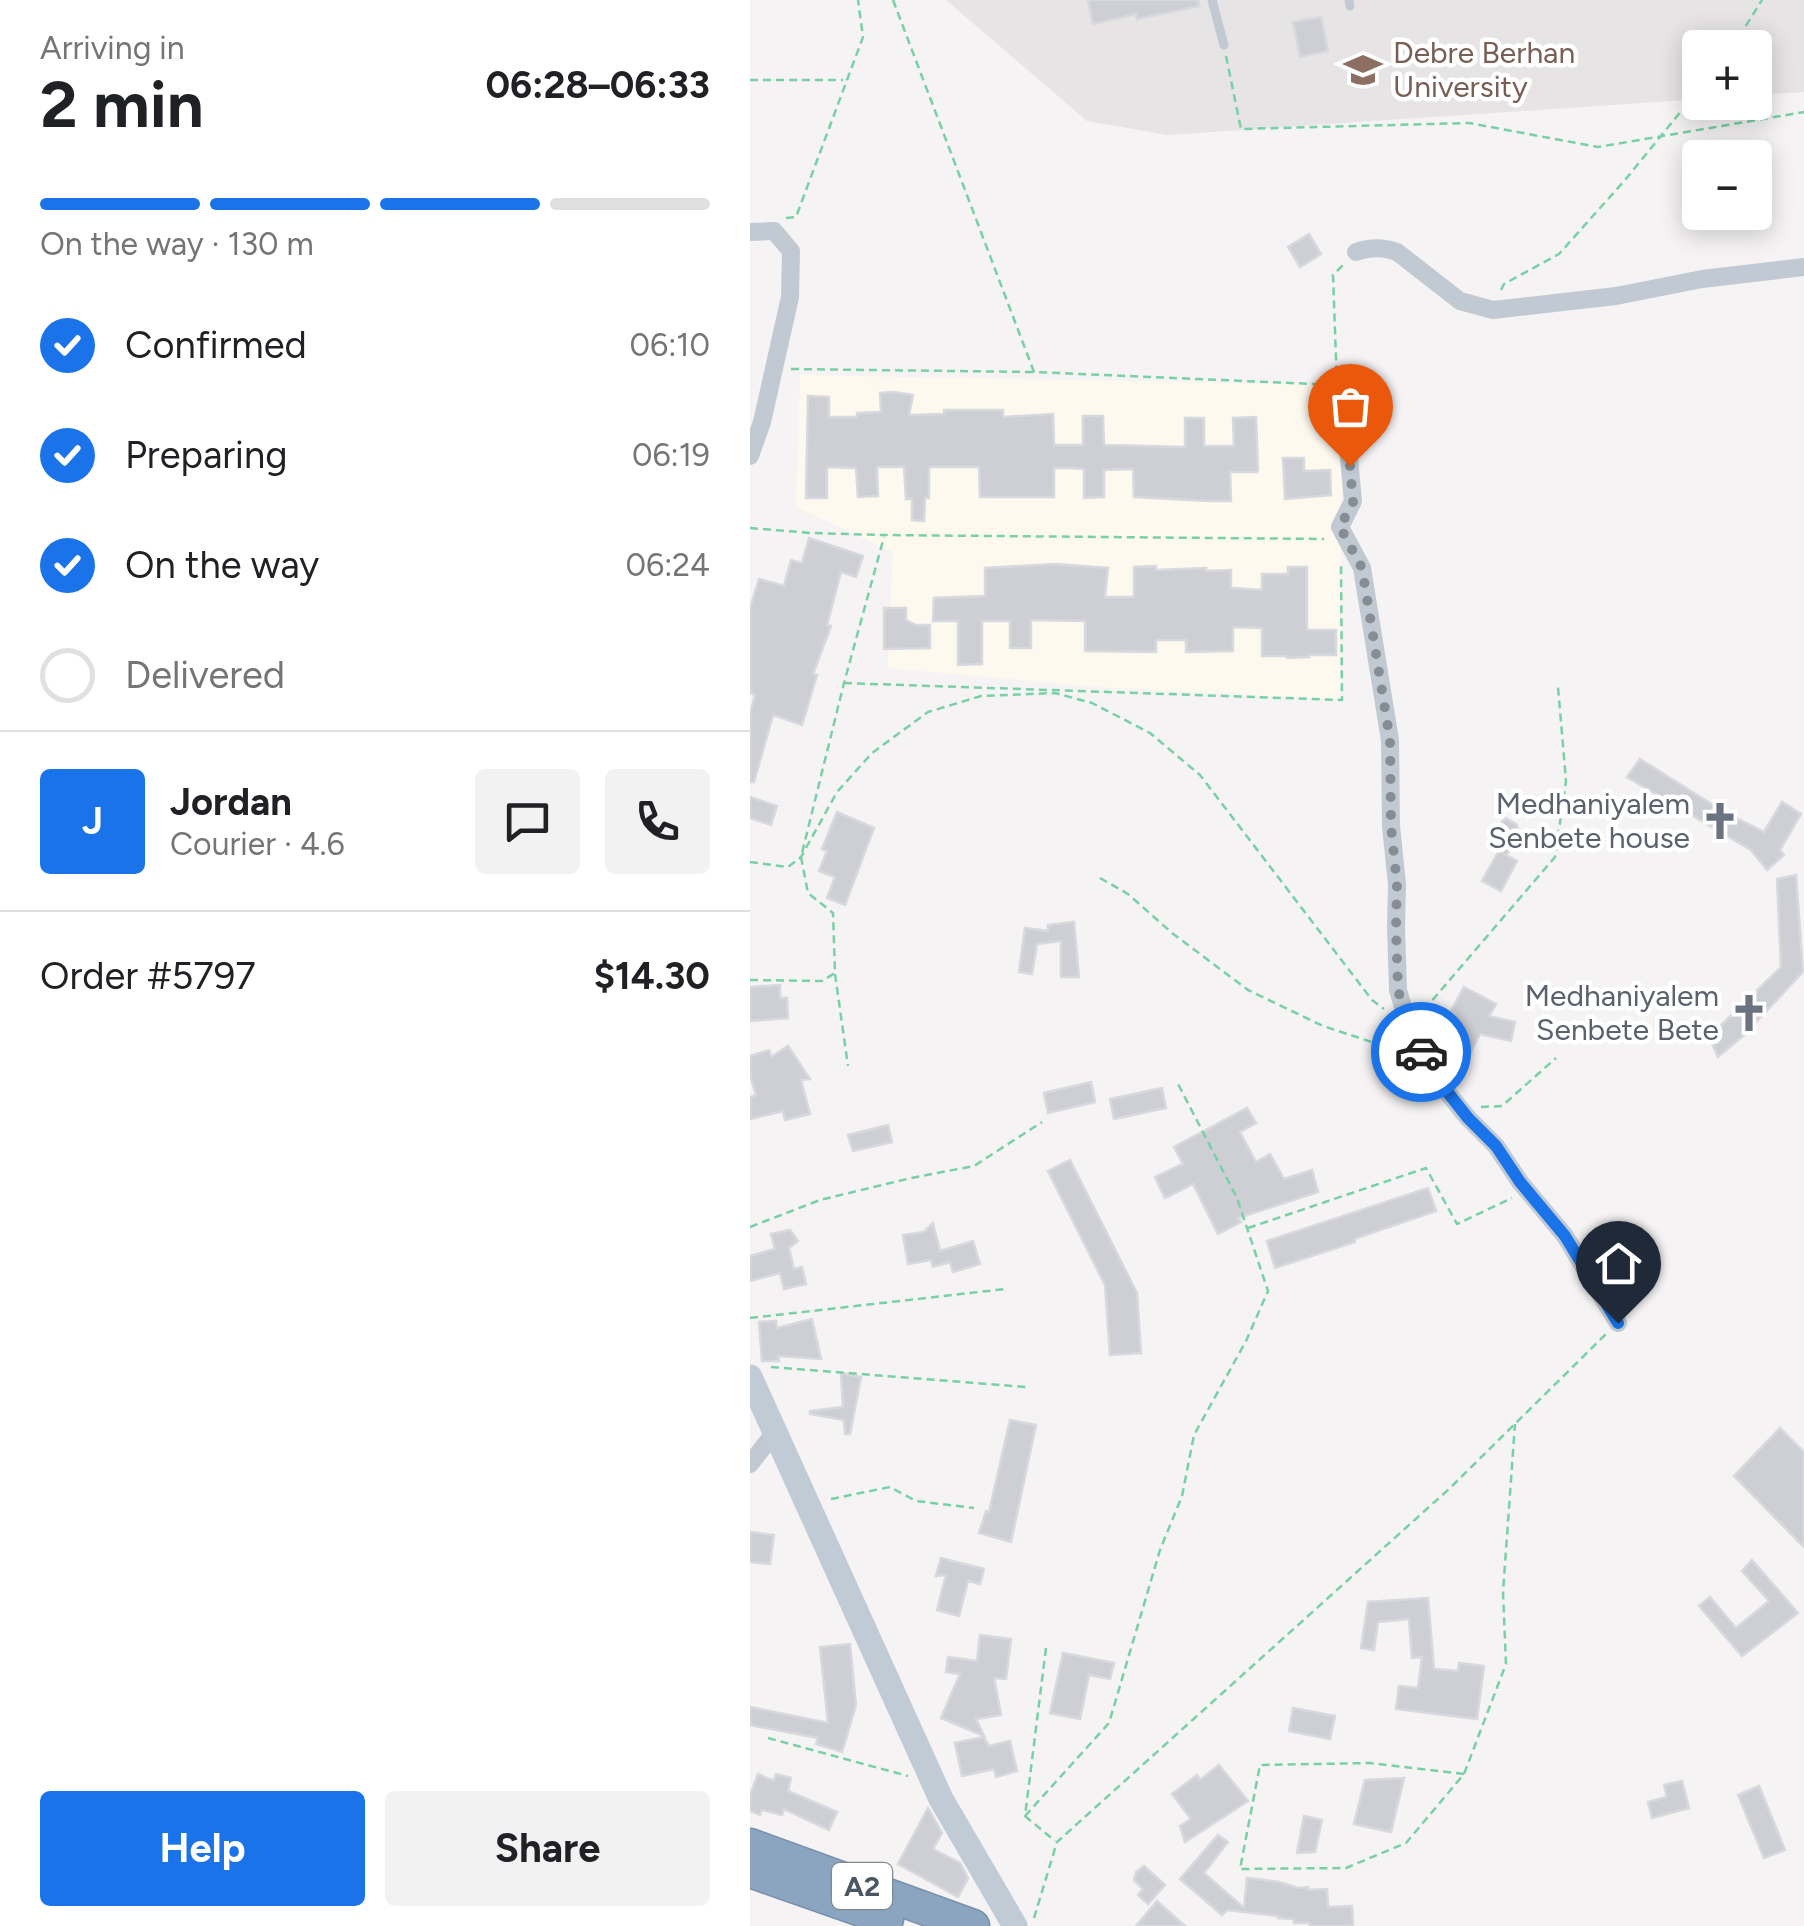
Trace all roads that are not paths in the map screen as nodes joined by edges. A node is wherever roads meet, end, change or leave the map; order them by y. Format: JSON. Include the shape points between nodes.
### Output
{"nodes":[{"id":1,"x":1212,"y":0,"type":"edge"},
{"id":2,"x":1224,"y":45,"type":"road end"},
{"id":3,"x":750,"y":232,"type":"edge"},
{"id":4,"x":1356,"y":252,"type":"road end"},
{"id":5,"x":1804,"y":268,"type":"edge"},
{"id":6,"x":1344,"y":415,"type":"road end"},
{"id":7,"x":750,"y":456,"type":"edge"},
{"id":8,"x":1618,"y":1323,"type":"road end"},
{"id":9,"x":760,"y":1372,"type":"edge"},
{"id":10,"x":775,"y":1432,"type":"junction"},
{"id":11,"x":750,"y":1464,"type":"edge"},
{"id":12,"x":750,"y":1846,"type":"edge"},
{"id":13,"x":750,"y":1870,"type":"edge"},
{"id":14,"x":908,"y":1926,"type":"edge"},
{"id":15,"x":973,"y":1926,"type":"edge"},
{"id":16,"x":1015,"y":1926,"type":"edge"}],
"edges":[{"from":1,"to":2,"type":"lane"},
{"from":3,"to":7,"type":"street","via":[[774,231],[791,251],[790,297]]},
{"from":4,"to":5,"type":"street","via":[[1396,252],[1460,300],[1492,310]]},
{"from":6,"to":8,"type":"street","via":[[1353,502],[1340,527],[1362,568],[1390,740],[1398,990],[1409,1027],[1430,1070],[1565,1236]]},
{"from":9,"to":10,"type":"street"},
{"from":10,"to":11,"type":"street"},
{"from":10,"to":16,"type":"street","via":[[934,1783]]},
{"from":12,"to":15,"type":"highway","number":"A2"},
{"from":13,"to":14,"type":"highway","number":"A2"}]}
